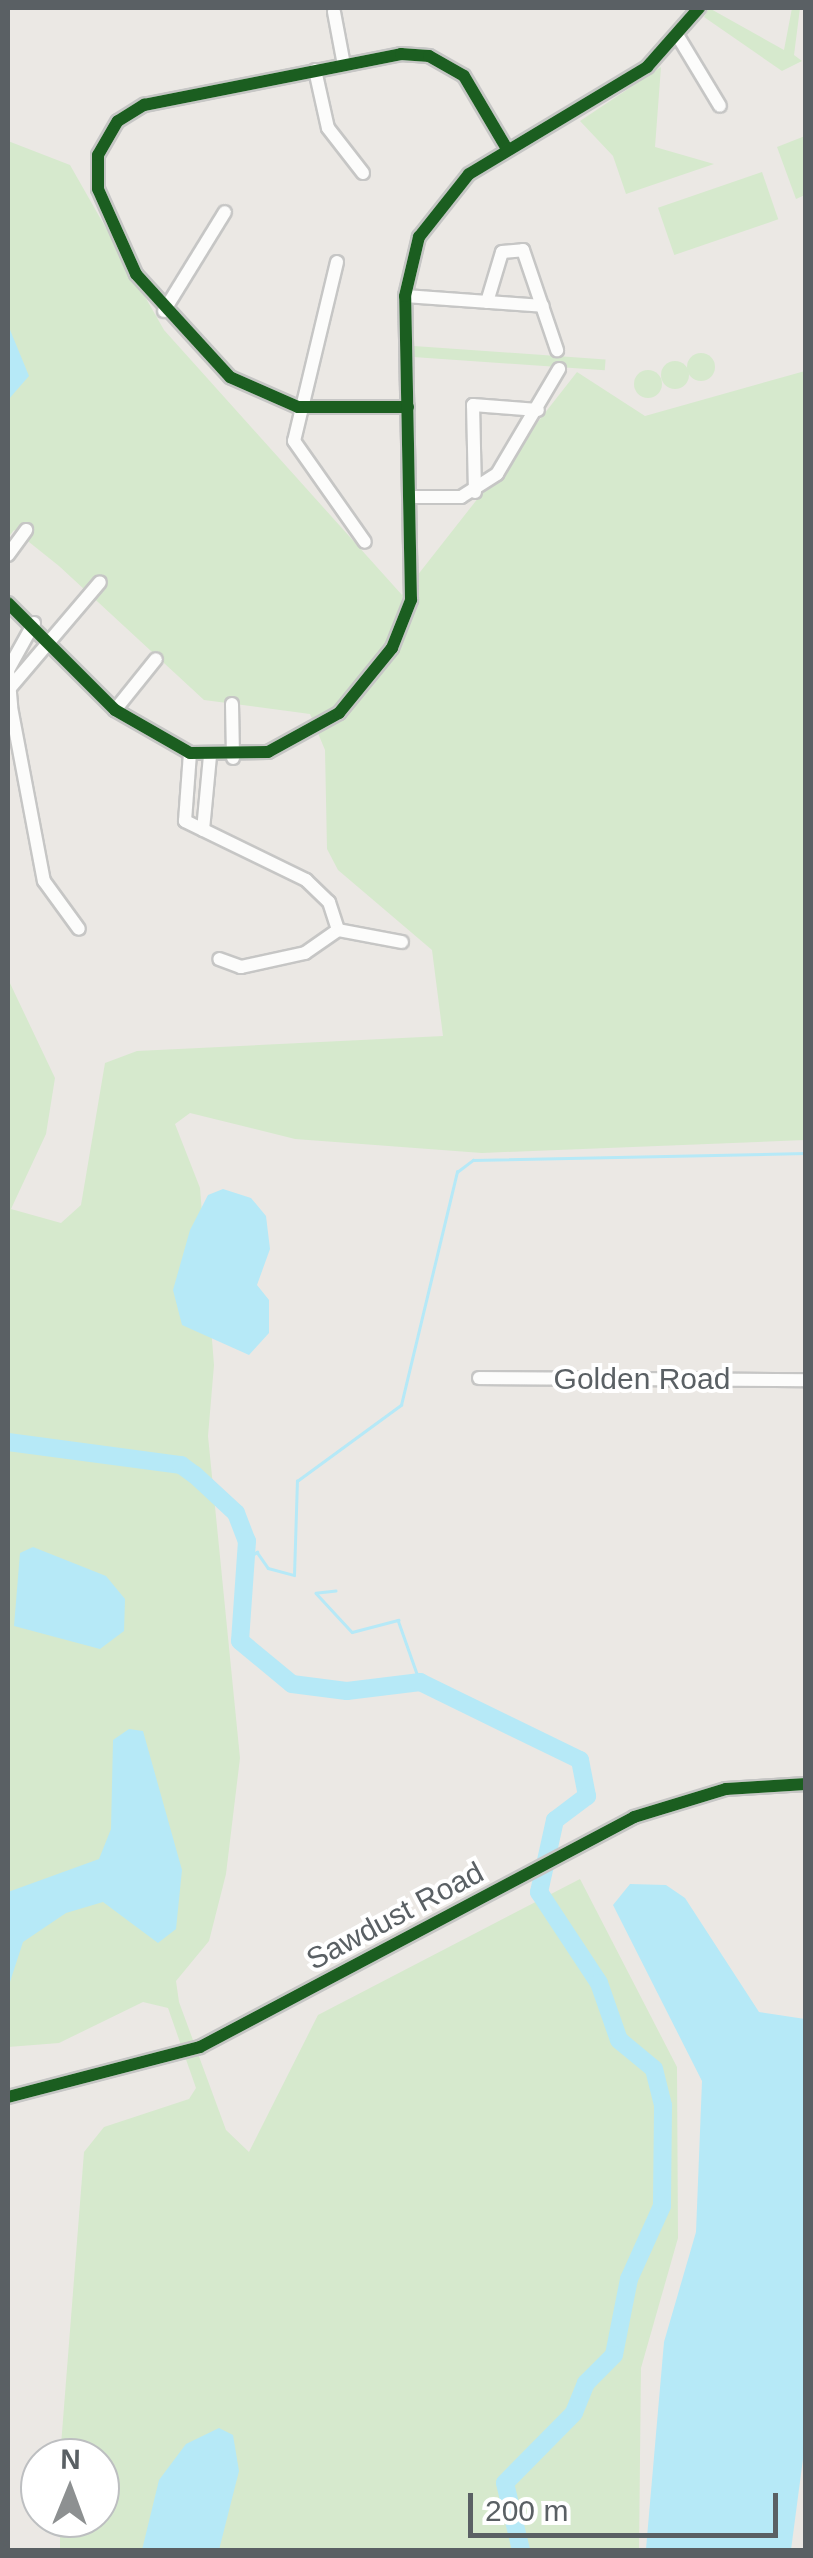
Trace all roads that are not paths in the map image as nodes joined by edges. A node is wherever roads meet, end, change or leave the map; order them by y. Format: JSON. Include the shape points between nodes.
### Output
{"nodes":[{"id":1,"x":699,"y":8,"type":"edge"},
{"id":2,"x":334,"y":12,"type":"dead end"},
{"id":3,"x":679,"y":38,"type":"junction"},
{"id":4,"x":344,"y":66,"type":"junction"},
{"id":5,"x":315,"y":70,"type":"junction"},
{"id":6,"x":720,"y":106,"type":"dead end"},
{"id":7,"x":508,"y":149,"type":"junction"},
{"id":8,"x":363,"y":173,"type":"dead end"},
{"id":9,"x":225,"y":212,"type":"dead end"},
{"id":10,"x":337,"y":262,"type":"dead end"},
{"id":11,"x":405,"y":296,"type":"junction"},
{"id":12,"x":486,"y":302,"type":"junction"},
{"id":13,"x":543,"y":306,"type":"junction"},
{"id":14,"x":164,"y":311,"type":"junction"},
{"id":15,"x":556,"y":350,"type":"dead end"},
{"id":16,"x":559,"y":369,"type":"dead end"},
{"id":17,"x":298,"y":407,"type":"junction"},
{"id":18,"x":408,"y":407,"type":"junction"},
{"id":19,"x":538,"y":410,"type":"junction"},
{"id":20,"x":475,"y":492,"type":"junction"},
{"id":21,"x":411,"y":497,"type":"junction"},
{"id":22,"x":26,"y":530,"type":"dead end"},
{"id":23,"x":365,"y":542,"type":"dead end"},
{"id":24,"x":8,"y":554,"type":"edge"},
{"id":25,"x":100,"y":582,"type":"dead end"},
{"id":26,"x":8,"y":603,"type":"edge"},
{"id":27,"x":34,"y":623,"type":"junction"},
{"id":28,"x":53,"y":642,"type":"junction"},
{"id":29,"x":156,"y":659,"type":"dead end"},
{"id":30,"x":9,"y":689,"type":"edge"},
{"id":31,"x":232,"y":704,"type":"dead end"},
{"id":32,"x":115,"y":710,"type":"junction"},
{"id":33,"x":190,"y":753,"type":"junction"},
{"id":34,"x":210,"y":756,"type":"junction"},
{"id":35,"x":233,"y":758,"type":"junction"},
{"id":36,"x":203,"y":830,"type":"junction"},
{"id":37,"x":79,"y":930,"type":"dead end"},
{"id":38,"x":338,"y":930,"type":"junction"},
{"id":39,"x":402,"y":942,"type":"dead end"},
{"id":40,"x":219,"y":959,"type":"dead end"},
{"id":41,"x":479,"y":1378,"type":"dead end"},
{"id":42,"x":806,"y":1380,"type":"edge"},
{"id":43,"x":806,"y":1784,"type":"edge"},
{"id":44,"x":8,"y":2097,"type":"edge"}],
"edges":[{"from":1,"to":3,"type":"street"},
{"from":2,"to":4,"type":"street"},
{"from":3,"to":6,"type":"street"},
{"from":3,"to":7,"type":"street","via":[[634,76]]},
{"from":4,"to":5,"type":"street"},
{"from":4,"to":7,"type":"street","via":[[401,54],[442,61],[473,87]]},
{"from":5,"to":8,"type":"street","via":[[328,128]]},
{"from":5,"to":14,"type":"street","via":[[164,98],[109,132],[98,189],[124,254]]},
{"from":7,"to":11,"type":"street","via":[[454,187],[429,218]]},
{"from":9,"to":14,"type":"street"},
{"from":10,"to":17,"type":"street"},
{"from":11,"to":12,"type":"street"},
{"from":11,"to":18,"type":"street"},
{"from":12,"to":13,"type":"street"},
{"from":12,"to":13,"type":"street","via":[[494,264],[512,249],[532,260]]},
{"from":13,"to":15,"type":"street"},
{"from":14,"to":17,"type":"street","via":[[230,377]]},
{"from":16,"to":19,"type":"street"},
{"from":17,"to":18,"type":"street"},
{"from":17,"to":23,"type":"street","via":[[297,451]]},
{"from":18,"to":21,"type":"street"},
{"from":19,"to":20,"type":"street"},
{"from":19,"to":20,"type":"street","via":[[473,405]]},
{"from":20,"to":21,"type":"street"},
{"from":21,"to":35,"type":"street","via":[[411,600],[379,668],[305,738]]},
{"from":22,"to":24,"type":"street"},
{"from":25,"to":28,"type":"street"},
{"from":26,"to":27,"type":"street"},
{"from":27,"to":28,"type":"street"},
{"from":27,"to":30,"type":"street","via":[[14,652]]},
{"from":28,"to":30,"type":"street"},
{"from":28,"to":32,"type":"street"},
{"from":29,"to":32,"type":"street"},
{"from":30,"to":37,"type":"street","via":[[39,864]]},
{"from":31,"to":35,"type":"street"},
{"from":32,"to":33,"type":"street"},
{"from":33,"to":34,"type":"street"},
{"from":33,"to":36,"type":"street","via":[[185,821]]},
{"from":34,"to":35,"type":"street"},
{"from":34,"to":36,"type":"street"},
{"from":36,"to":38,"type":"street","via":[[306,880],[328,902]]},
{"from":38,"to":39,"type":"street"},
{"from":38,"to":40,"type":"street","via":[[305,952],[242,967]]},
{"from":41,"to":42,"type":"street","name":"Golden Road"},
{"from":43,"to":44,"type":"street","name":"Sawdust Road","via":[[699,1796],[576,1847],[200,2048]]}]}
